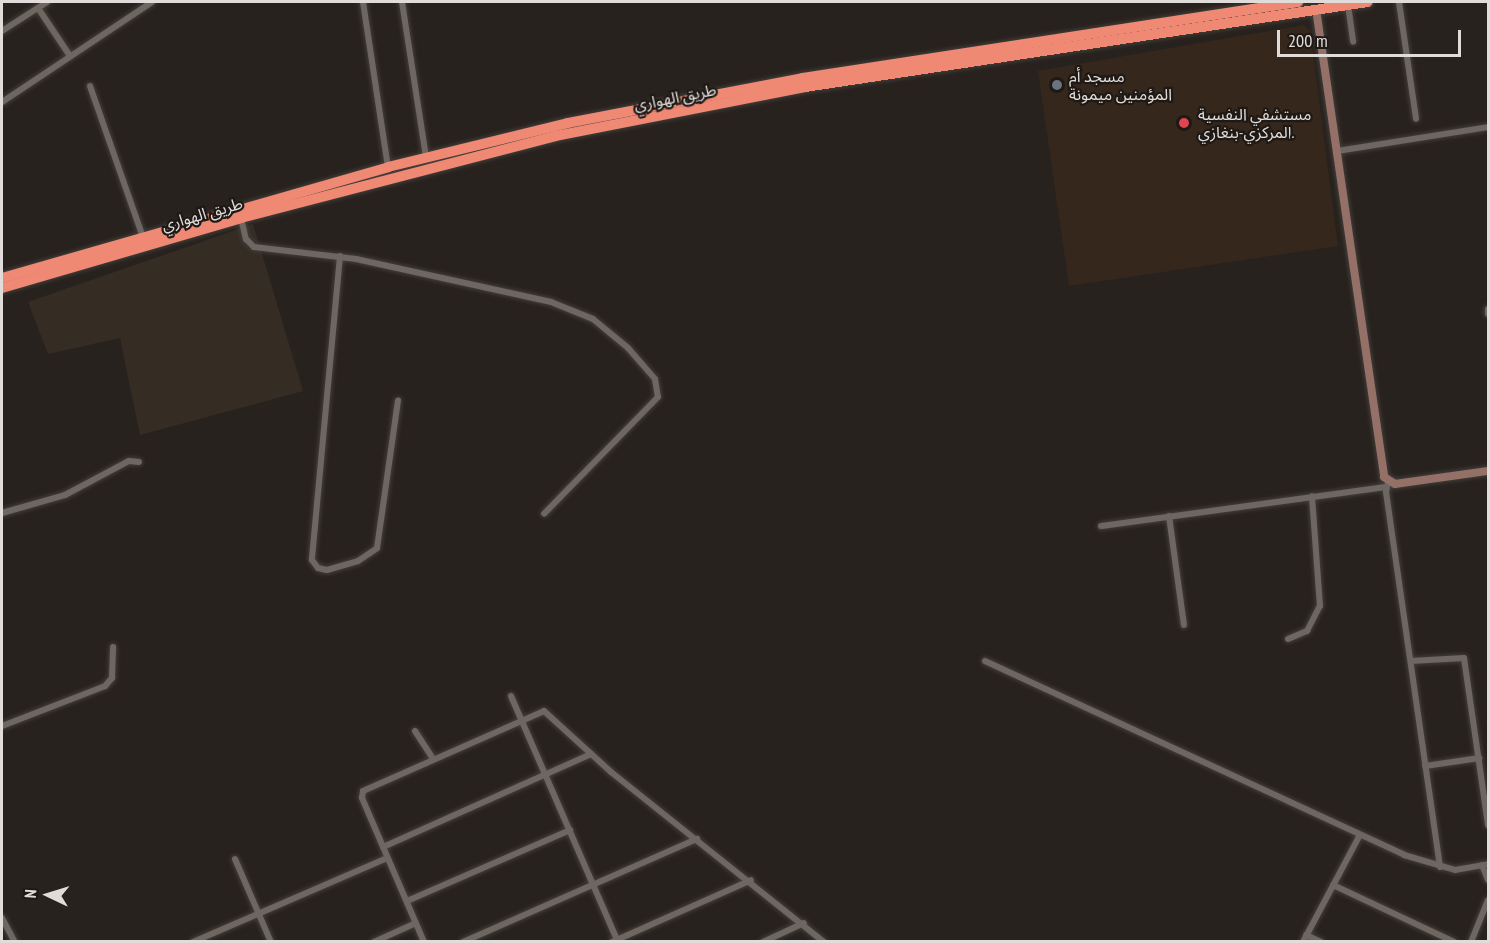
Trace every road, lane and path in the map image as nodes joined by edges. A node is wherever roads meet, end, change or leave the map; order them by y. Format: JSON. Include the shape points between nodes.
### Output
{"nodes":[{"id":1,"x":47,"y":2,"type":"edge"},
{"id":2,"x":152,"y":2,"type":"edge"},
{"id":3,"x":363,"y":2,"type":"edge"},
{"id":4,"x":402,"y":2,"type":"edge"},
{"id":5,"x":1298,"y":2,"type":"edge"},
{"id":6,"x":1368,"y":2,"type":"edge"},
{"id":7,"x":1399,"y":2,"type":"edge"},
{"id":8,"x":1348,"y":4,"type":"junction"},
{"id":9,"x":38,"y":8,"type":"junction"},
{"id":10,"x":1316,"y":9,"type":"junction"},
{"id":11,"x":2,"y":31,"type":"edge"},
{"id":12,"x":1353,"y":42,"type":"dead end"},
{"id":13,"x":70,"y":56,"type":"junction"},
{"id":14,"x":804,"y":83,"type":"junction"},
{"id":15,"x":90,"y":86,"type":"dead end"},
{"id":16,"x":2,"y":102,"type":"edge"},
{"id":17,"x":1416,"y":119,"type":"dead end"},
{"id":18,"x":1488,"y":127,"type":"edge"},
{"id":19,"x":1337,"y":151,"type":"junction"},
{"id":20,"x":426,"y":157,"type":"junction"},
{"id":21,"x":388,"y":167,"type":"junction"},
{"id":22,"x":241,"y":218,"type":"junction"},
{"id":23,"x":143,"y":237,"type":"junction"},
{"id":24,"x":340,"y":256,"type":"junction"},
{"id":25,"x":2,"y":278,"type":"edge"},
{"id":26,"x":2,"y":288,"type":"edge"},
{"id":27,"x":398,"y":400,"type":"dead end"},
{"id":28,"x":139,"y":462,"type":"dead end"},
{"id":29,"x":1488,"y":471,"type":"edge"},
{"id":30,"x":1387,"y":485,"type":"junction"},
{"id":31,"x":1312,"y":496,"type":"junction"},
{"id":32,"x":2,"y":513,"type":"edge"},
{"id":33,"x":544,"y":514,"type":"dead end"},
{"id":34,"x":1169,"y":516,"type":"junction"},
{"id":35,"x":1101,"y":526,"type":"dead end"},
{"id":36,"x":1184,"y":625,"type":"dead end"},
{"id":37,"x":1288,"y":639,"type":"dead end"},
{"id":38,"x":113,"y":647,"type":"dead end"},
{"id":39,"x":985,"y":661,"type":"dead end"},
{"id":40,"x":1410,"y":661,"type":"junction"},
{"id":41,"x":511,"y":696,"type":"dead end"},
{"id":42,"x":521,"y":719,"type":"junction"},
{"id":43,"x":2,"y":726,"type":"edge"},
{"id":44,"x":415,"y":731,"type":"dead end"},
{"id":45,"x":591,"y":754,"type":"junction"},
{"id":46,"x":1479,"y":758,"type":"junction"},
{"id":47,"x":433,"y":759,"type":"junction"},
{"id":48,"x":1425,"y":766,"type":"junction"},
{"id":49,"x":545,"y":775,"type":"junction"},
{"id":50,"x":1488,"y":825,"type":"edge"},
{"id":51,"x":570,"y":830,"type":"junction"},
{"id":52,"x":1360,"y":835,"type":"junction"},
{"id":53,"x":697,"y":839,"type":"junction"},
{"id":54,"x":383,"y":847,"type":"junction"},
{"id":55,"x":387,"y":858,"type":"junction"},
{"id":56,"x":235,"y":859,"type":"dead end"},
{"id":57,"x":1485,"y":864,"type":"edge"},
{"id":58,"x":1440,"y":867,"type":"junction"},
{"id":59,"x":751,"y":880,"type":"junction"},
{"id":60,"x":1488,"y":880,"type":"edge"},
{"id":61,"x":593,"y":884,"type":"junction"},
{"id":62,"x":1333,"y":885,"type":"junction"},
{"id":63,"x":1488,"y":900,"type":"edge"},
{"id":64,"x":406,"y":901,"type":"junction"},
{"id":65,"x":259,"y":913,"type":"junction"},
{"id":66,"x":2,"y":918,"type":"edge"},
{"id":67,"x":416,"y":923,"type":"junction"},
{"id":68,"x":804,"y":923,"type":"junction"},
{"id":69,"x":1304,"y":938,"type":"edge"},
{"id":70,"x":616,"y":941,"type":"edge"},
{"id":71,"x":15,"y":942,"type":"edge"},
{"id":72,"x":194,"y":942,"type":"edge"},
{"id":73,"x":272,"y":942,"type":"edge"},
{"id":74,"x":374,"y":942,"type":"edge"},
{"id":75,"x":424,"y":942,"type":"edge"},
{"id":76,"x":463,"y":942,"type":"edge"},
{"id":77,"x":763,"y":942,"type":"edge"},
{"id":78,"x":824,"y":942,"type":"edge"},
{"id":79,"x":1321,"y":942,"type":"edge"},
{"id":80,"x":1454,"y":942,"type":"edge"},
{"id":81,"x":1472,"y":942,"type":"edge"}],
"edges":[{"from":1,"to":9,"type":"street"},
{"from":2,"to":13,"type":"street"},
{"from":3,"to":21,"type":"street"},
{"from":4,"to":20,"type":"street"},
{"from":5,"to":14,"type":"highway","name":"طريق الهواري"},
{"from":6,"to":8,"type":"highway","name":"طريق الهواري"},
{"from":7,"to":17,"type":"street"},
{"from":8,"to":10,"type":"highway","name":"طريق الهواري"},
{"from":8,"to":12,"type":"street"},
{"from":9,"to":11,"type":"street"},
{"from":9,"to":13,"type":"street"},
{"from":10,"to":14,"type":"highway","name":"طريق الهواري"},
{"from":10,"to":19,"type":"street"},
{"from":13,"to":16,"type":"street"},
{"from":14,"to":20,"type":"highway","name":"طريق الهواري","via":[[568,123]]},
{"from":14,"to":22,"type":"highway","name":"طريق الهواري","via":[[556,136]]},
{"from":15,"to":23,"type":"street"},
{"from":18,"to":19,"type":"street"},
{"from":19,"to":30,"type":"street"},
{"from":20,"to":21,"type":"highway","name":"طريق الهواري"},
{"from":21,"to":23,"type":"highway","name":"طريق الهواري"},
{"from":22,"to":24,"type":"street","via":[[246,239],[254,247]]},
{"from":22,"to":26,"type":"highway","name":"طريق الهواري"},
{"from":23,"to":25,"type":"highway","name":"طريق الهواري"},
{"from":24,"to":27,"type":"street","via":[[312,560],[318,568],[358,561],[377,548]]},
{"from":24,"to":33,"type":"street","via":[[428,273],[571,309],[612,333],[655,379],[659,388],[656,402]]},
{"from":28,"to":32,"type":"street","via":[[129,461],[65,495]]},
{"from":29,"to":30,"type":"street"},
{"from":30,"to":31,"type":"street"},
{"from":30,"to":40,"type":"street"},
{"from":31,"to":34,"type":"street"},
{"from":31,"to":37,"type":"street","via":[[1320,606],[1310,628]]},
{"from":34,"to":35,"type":"street"},
{"from":34,"to":36,"type":"street"},
{"from":38,"to":43,"type":"street","via":[[112,678],[105,686]]},
{"from":39,"to":52,"type":"street"},
{"from":40,"to":46,"type":"street","via":[[1464,657]]},
{"from":40,"to":48,"type":"street"},
{"from":41,"to":42,"type":"street"},
{"from":42,"to":45,"type":"street","via":[[546,711]]},
{"from":42,"to":47,"type":"street"},
{"from":42,"to":49,"type":"street"},
{"from":44,"to":47,"type":"street"},
{"from":45,"to":49,"type":"street"},
{"from":45,"to":53,"type":"street"},
{"from":46,"to":48,"type":"street"},
{"from":46,"to":50,"type":"street"},
{"from":47,"to":54,"type":"street","via":[[363,791]]},
{"from":48,"to":58,"type":"street"},
{"from":49,"to":51,"type":"street"},
{"from":49,"to":54,"type":"street"},
{"from":51,"to":61,"type":"street"},
{"from":51,"to":64,"type":"street"},
{"from":52,"to":58,"type":"street"},
{"from":52,"to":62,"type":"street"},
{"from":53,"to":59,"type":"street"},
{"from":53,"to":61,"type":"street"},
{"from":54,"to":55,"type":"street"},
{"from":55,"to":64,"type":"street"},
{"from":55,"to":65,"type":"street"},
{"from":56,"to":65,"type":"street"},
{"from":57,"to":58,"type":"street","via":[[1460,870]]},
{"from":57,"to":60,"type":"street"},
{"from":59,"to":68,"type":"street"},
{"from":59,"to":70,"type":"street"},
{"from":61,"to":70,"type":"street"},
{"from":61,"to":76,"type":"street"},
{"from":62,"to":69,"type":"street"},
{"from":62,"to":80,"type":"street"},
{"from":63,"to":81,"type":"street"},
{"from":64,"to":67,"type":"street"},
{"from":65,"to":72,"type":"street"},
{"from":65,"to":73,"type":"street"},
{"from":66,"to":71,"type":"street"},
{"from":67,"to":74,"type":"street"},
{"from":67,"to":75,"type":"street"},
{"from":68,"to":77,"type":"street"},
{"from":68,"to":78,"type":"street"},
{"from":69,"to":79,"type":"street"}]}
